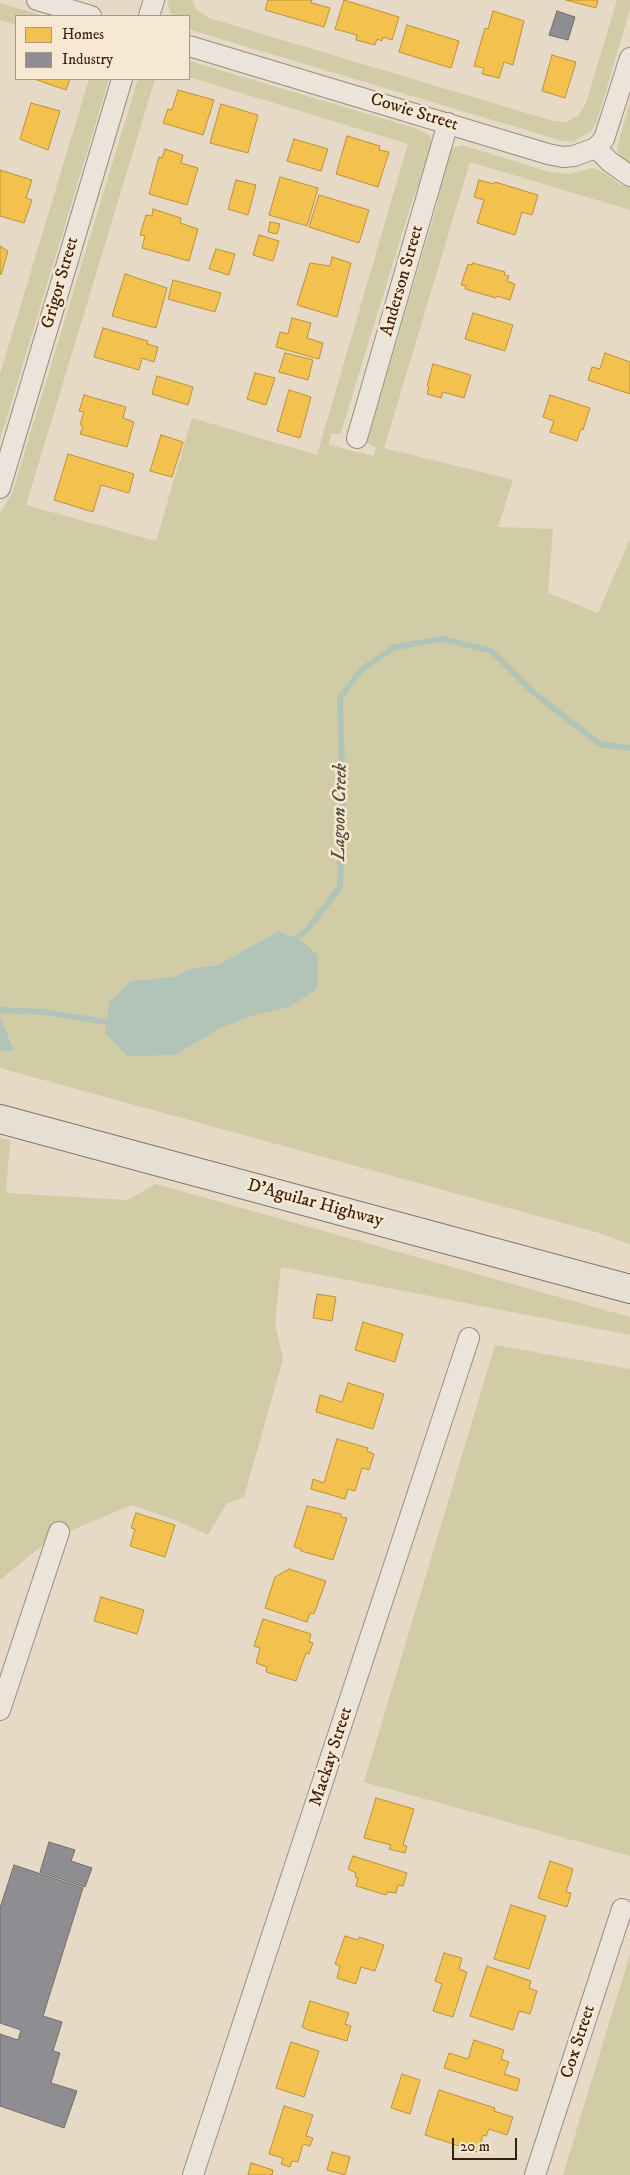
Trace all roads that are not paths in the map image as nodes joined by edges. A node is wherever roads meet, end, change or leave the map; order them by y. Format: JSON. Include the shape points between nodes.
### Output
{"nodes":[{"id":1,"x":37,"y":0,"type":"edge"},
{"id":2,"x":154,"y":0,"type":"edge"},
{"id":3,"x":88,"y":15,"type":"edge"},
{"id":4,"x":149,"y":15,"type":"edge"},
{"id":5,"x":190,"y":46,"type":"edge"},
{"id":6,"x":630,"y":58,"type":"edge"},
{"id":7,"x":122,"y":80,"type":"edge"},
{"id":8,"x":448,"y":123,"type":"junction"},
{"id":9,"x":596,"y":148,"type":"junction"},
{"id":10,"x":630,"y":176,"type":"edge"},
{"id":11,"x":357,"y":438,"type":"dead end"},
{"id":12,"x":0,"y":488,"type":"edge"},
{"id":13,"x":0,"y":1101,"type":"edge"},
{"id":14,"x":0,"y":1119,"type":"edge"},
{"id":15,"x":168,"y":1155,"type":"junction"},
{"id":16,"x":630,"y":1270,"type":"edge"},
{"id":17,"x":630,"y":1289,"type":"edge"},
{"id":18,"x":469,"y":1338,"type":"dead end"},
{"id":19,"x":59,"y":1532,"type":"dead end"},
{"id":20,"x":0,"y":1710,"type":"edge"},
{"id":21,"x":622,"y":1909,"type":"dead end"},
{"id":22,"x":194,"y":2175,"type":"edge"},
{"id":23,"x":535,"y":2175,"type":"edge"}],
"edges":[{"from":1,"to":3,"type":"street"},
{"from":2,"to":4,"type":"street"},
{"from":5,"to":8,"type":"street","name":"Cowie Street"},
{"from":6,"to":9,"type":"street","via":[[610,124]]},
{"from":7,"to":12,"type":"street","name":"Grigor Street"},
{"from":8,"to":9,"type":"street","name":"Cowie Street","via":[[562,157]]},
{"from":8,"to":11,"type":"street","name":"Anderson Street"},
{"from":9,"to":10,"type":"street"},
{"from":13,"to":15,"type":"highway","name":"D'Aguilar Highway"},
{"from":14,"to":15,"type":"highway","name":"D'Aguilar Highway"},
{"from":15,"to":16,"type":"highway","name":"D'Aguilar Highway"},
{"from":15,"to":17,"type":"highway","name":"D'Aguilar Highway"},
{"from":18,"to":22,"type":"street","name":"Mackay Street"},
{"from":19,"to":20,"type":"street"},
{"from":21,"to":23,"type":"street","name":"Cox Street"}]}
